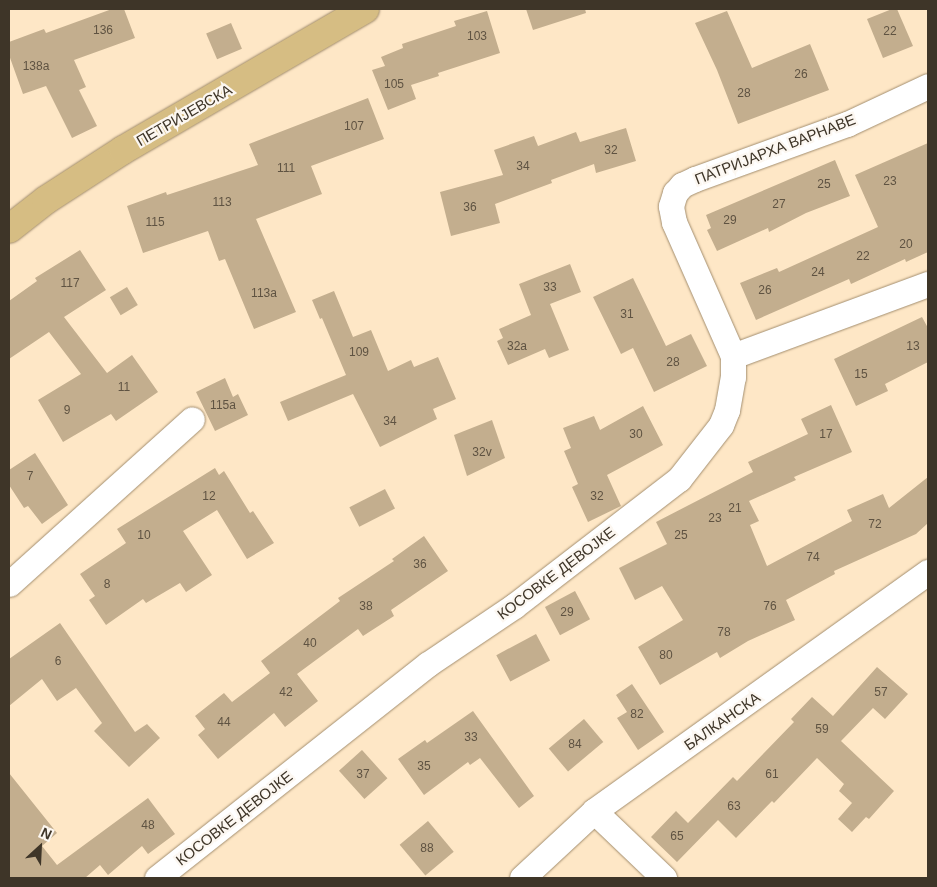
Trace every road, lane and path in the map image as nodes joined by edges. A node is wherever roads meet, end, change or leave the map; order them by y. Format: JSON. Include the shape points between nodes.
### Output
{"nodes":[{"id":1,"x":365,"y":9,"type":"edge"},
{"id":2,"x":928,"y":86,"type":"edge"},
{"id":3,"x":9,"y":229,"type":"edge"},
{"id":4,"x":928,"y":284,"type":"edge"},
{"id":5,"x":733,"y":356,"type":"junction"},
{"id":6,"x":192,"y":419,"type":"dead end"},
{"id":7,"x":928,"y":572,"type":"edge"},
{"id":8,"x":9,"y":584,"type":"edge"},
{"id":9,"x":594,"y":811,"type":"junction"},
{"id":10,"x":158,"y":878,"type":"edge"},
{"id":11,"x":522,"y":878,"type":"edge"},
{"id":12,"x":664,"y":878,"type":"edge"}],
"edges":[{"from":1,"to":3,"type":"main road","name":"ПЕТРИЈЕВСКА","via":[[123,150],[46,200]]},
{"from":2,"to":5,"type":"street","name":"ПАТРИЈАРХА ВАРНАВЕ","via":[[847,124],[694,179],[675,193],[671,206],[674,222]]},
{"from":4,"to":5,"type":"street"},
{"from":5,"to":10,"type":"street","name":"КОСОВКЕ ДЕВОЈКЕ","via":[[733,377],[722,425],[679,478],[514,606],[428,664]]},
{"from":6,"to":8,"type":"street"},
{"from":7,"to":9,"type":"street","name":"БАЛКАНСКА"},
{"from":9,"to":11,"type":"street","name":"БАЛКАНСКА"},
{"from":9,"to":12,"type":"street"}]}
